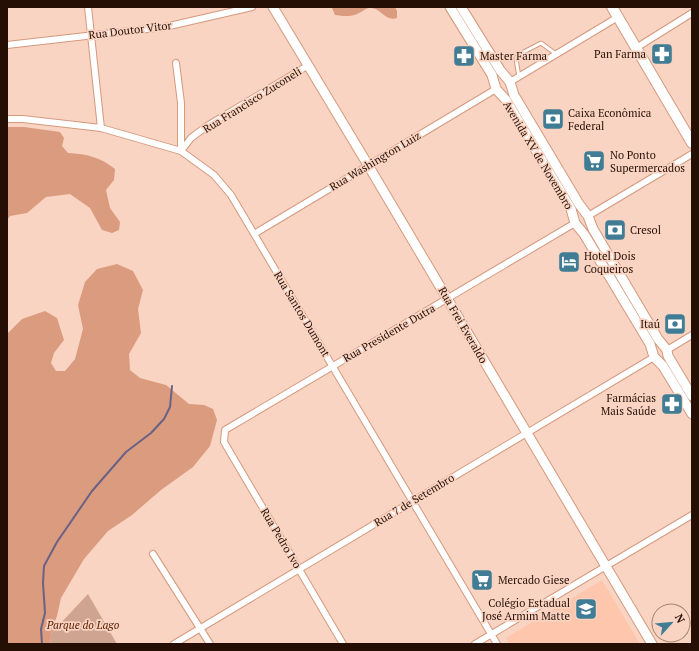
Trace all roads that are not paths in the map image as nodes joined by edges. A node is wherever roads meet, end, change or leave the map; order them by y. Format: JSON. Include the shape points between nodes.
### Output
{"nodes":[{"id":1,"x":88,"y":7,"type":"edge"},
{"id":2,"x":252,"y":7,"type":"edge"},
{"id":3,"x":273,"y":7,"type":"edge"},
{"id":4,"x":450,"y":7,"type":"edge"},
{"id":5,"x":462,"y":7,"type":"edge"},
{"id":6,"x":612,"y":7,"type":"edge"},
{"id":7,"x":692,"y":13,"type":"edge"},
{"id":8,"x":618,"y":17,"type":"junction"},
{"id":9,"x":92,"y":35,"type":"junction"},
{"id":10,"x":7,"y":44,"type":"edge"},
{"id":11,"x":636,"y":48,"type":"junction"},
{"id":12,"x":556,"y":54,"type":"junction"},
{"id":13,"x":176,"y":63,"type":"dead end"},
{"id":14,"x":307,"y":66,"type":"junction"},
{"id":15,"x":519,"y":77,"type":"junction"},
{"id":16,"x":509,"y":83,"type":"junction"},
{"id":17,"x":498,"y":88,"type":"junction"},
{"id":18,"x":7,"y":119,"type":"edge"},
{"id":19,"x":101,"y":128,"type":"junction"},
{"id":20,"x":692,"y":143,"type":"edge"},
{"id":21,"x":181,"y":151,"type":"junction"},
{"id":22,"x":692,"y":154,"type":"edge"},
{"id":23,"x":368,"y":165,"type":"junction"},
{"id":24,"x":587,"y":216,"type":"junction"},
{"id":25,"x":576,"y":222,"type":"junction"},
{"id":26,"x":254,"y":234,"type":"junction"},
{"id":27,"x":447,"y":299,"type":"junction"},
{"id":28,"x":692,"y":335,"type":"edge"},
{"id":29,"x":666,"y":350,"type":"junction"},
{"id":30,"x":655,"y":356,"type":"junction"},
{"id":31,"x":332,"y":366,"type":"junction"},
{"id":32,"x":692,"y":396,"type":"edge"},
{"id":33,"x":692,"y":414,"type":"edge"},
{"id":34,"x":224,"y":430,"type":"joint"},
{"id":35,"x":526,"y":433,"type":"junction"},
{"id":36,"x":412,"y":500,"type":"junction"},
{"id":37,"x":692,"y":515,"type":"edge"},
{"id":38,"x":153,"y":554,"type":"dead end"},
{"id":39,"x":605,"y":566,"type":"junction"},
{"id":40,"x":299,"y":570,"type":"junction"},
{"id":41,"x":201,"y":629,"type":"junction"},
{"id":42,"x":491,"y":635,"type":"junction"},
{"id":43,"x":174,"y":644,"type":"edge"},
{"id":44,"x":210,"y":644,"type":"edge"},
{"id":45,"x":343,"y":644,"type":"edge"},
{"id":46,"x":475,"y":644,"type":"edge"},
{"id":47,"x":497,"y":644,"type":"edge"},
{"id":48,"x":652,"y":644,"type":"edge"}],
"edges":[{"from":1,"to":9,"type":"street"},
{"from":2,"to":9,"type":"street","name":"Rua Doutor Vitor","via":[[166,27]]},
{"from":3,"to":14,"type":"main road","name":"Rua Frei Everaldo"},
{"from":4,"to":17,"type":"main road","name":"Avenida XV de Novembro"},
{"from":5,"to":16,"type":"main road","name":"Avenida XV de Novembro"},
{"from":6,"to":8,"type":"main road"},
{"from":7,"to":11,"type":"street"},
{"from":8,"to":11,"type":"main road"},
{"from":8,"to":12,"type":"street"},
{"from":9,"to":10,"type":"street","name":"Rua Doutor Vitor"},
{"from":9,"to":19,"type":"street"},
{"from":11,"to":20,"type":"main road"},
{"from":12,"to":15,"type":"street"},
{"from":12,"to":15,"type":"lane","via":[[541,44],[518,55],[516,59]]},
{"from":13,"to":21,"type":"street","via":[[181,103]]},
{"from":14,"to":21,"type":"street","name":"Rua Francisco Zuconeli","via":[[207,126],[191,138]]},
{"from":14,"to":23,"type":"main road","name":"Rua Frei Everaldo"},
{"from":15,"to":16,"type":"street"},
{"from":16,"to":17,"type":"main road","via":[[507,92]]},
{"from":16,"to":17,"type":"main road","via":[[499,79]]},
{"from":16,"to":24,"type":"main road","name":"Avenida XV de Novembro"},
{"from":17,"to":23,"type":"street","name":"Rua Washington Luiz"},
{"from":17,"to":25,"type":"main road","name":"Avenida XV de Novembro"},
{"from":18,"to":19,"type":"street","name":"Rua Santos Dumont"},
{"from":19,"to":21,"type":"street","name":"Rua Santos Dumont"},
{"from":21,"to":26,"type":"street","name":"Rua Santos Dumont","via":[[214,175],[231,196]]},
{"from":22,"to":24,"type":"street"},
{"from":23,"to":26,"type":"street","name":"Rua Washington Luiz"},
{"from":23,"to":27,"type":"main road","name":"Rua Frei Everaldo"},
{"from":24,"to":25,"type":"main road","via":[[578,213]]},
{"from":24,"to":25,"type":"main road","via":[[585,226]]},
{"from":24,"to":29,"type":"main road","name":"Avenida XV de Novembro"},
{"from":25,"to":27,"type":"street","name":"Rua Presidente Dutra"},
{"from":25,"to":30,"type":"main road","name":"Avenida XV de Novembro"},
{"from":26,"to":31,"type":"street","name":"Rua Santos Dumont"},
{"from":27,"to":31,"type":"street","name":"Rua Presidente Dutra"},
{"from":27,"to":35,"type":"main road","name":"Rua Frei Everaldo"},
{"from":28,"to":29,"type":"street"},
{"from":29,"to":30,"type":"main road","via":[[657,347]]},
{"from":29,"to":30,"type":"main road","via":[[664,360]]},
{"from":29,"to":32,"type":"main road","name":"Avenida XV de Novembro"},
{"from":30,"to":33,"type":"main road","name":"Avenida XV de Novembro"},
{"from":30,"to":35,"type":"street","name":"Rua 7 de Setembro"},
{"from":31,"to":34,"type":"street","name":"Rua Presidente Dutra"},
{"from":31,"to":36,"type":"street","name":"Rua Santos Dumont"},
{"from":34,"to":40,"type":"street","name":"Rua Pedro Ivo","via":[[224,442]]},
{"from":35,"to":36,"type":"street","name":"Rua 7 de Setembro"},
{"from":35,"to":39,"type":"main road","name":"Rua Frei Everaldo"},
{"from":36,"to":40,"type":"street","name":"Rua 7 de Setembro"},
{"from":36,"to":42,"type":"street","name":"Rua Santos Dumont"},
{"from":37,"to":39,"type":"street"},
{"from":38,"to":41,"type":"street"},
{"from":39,"to":42,"type":"street"},
{"from":39,"to":48,"type":"main road","name":"Rua Frei Everaldo"},
{"from":40,"to":41,"type":"street","name":"Rua 7 de Setembro"},
{"from":40,"to":45,"type":"street","name":"Rua Pedro Ivo"},
{"from":41,"to":43,"type":"street","name":"Rua 7 de Setembro"},
{"from":41,"to":44,"type":"street"},
{"from":42,"to":46,"type":"street"},
{"from":42,"to":47,"type":"street","name":"Rua Santos Dumont"}]}
